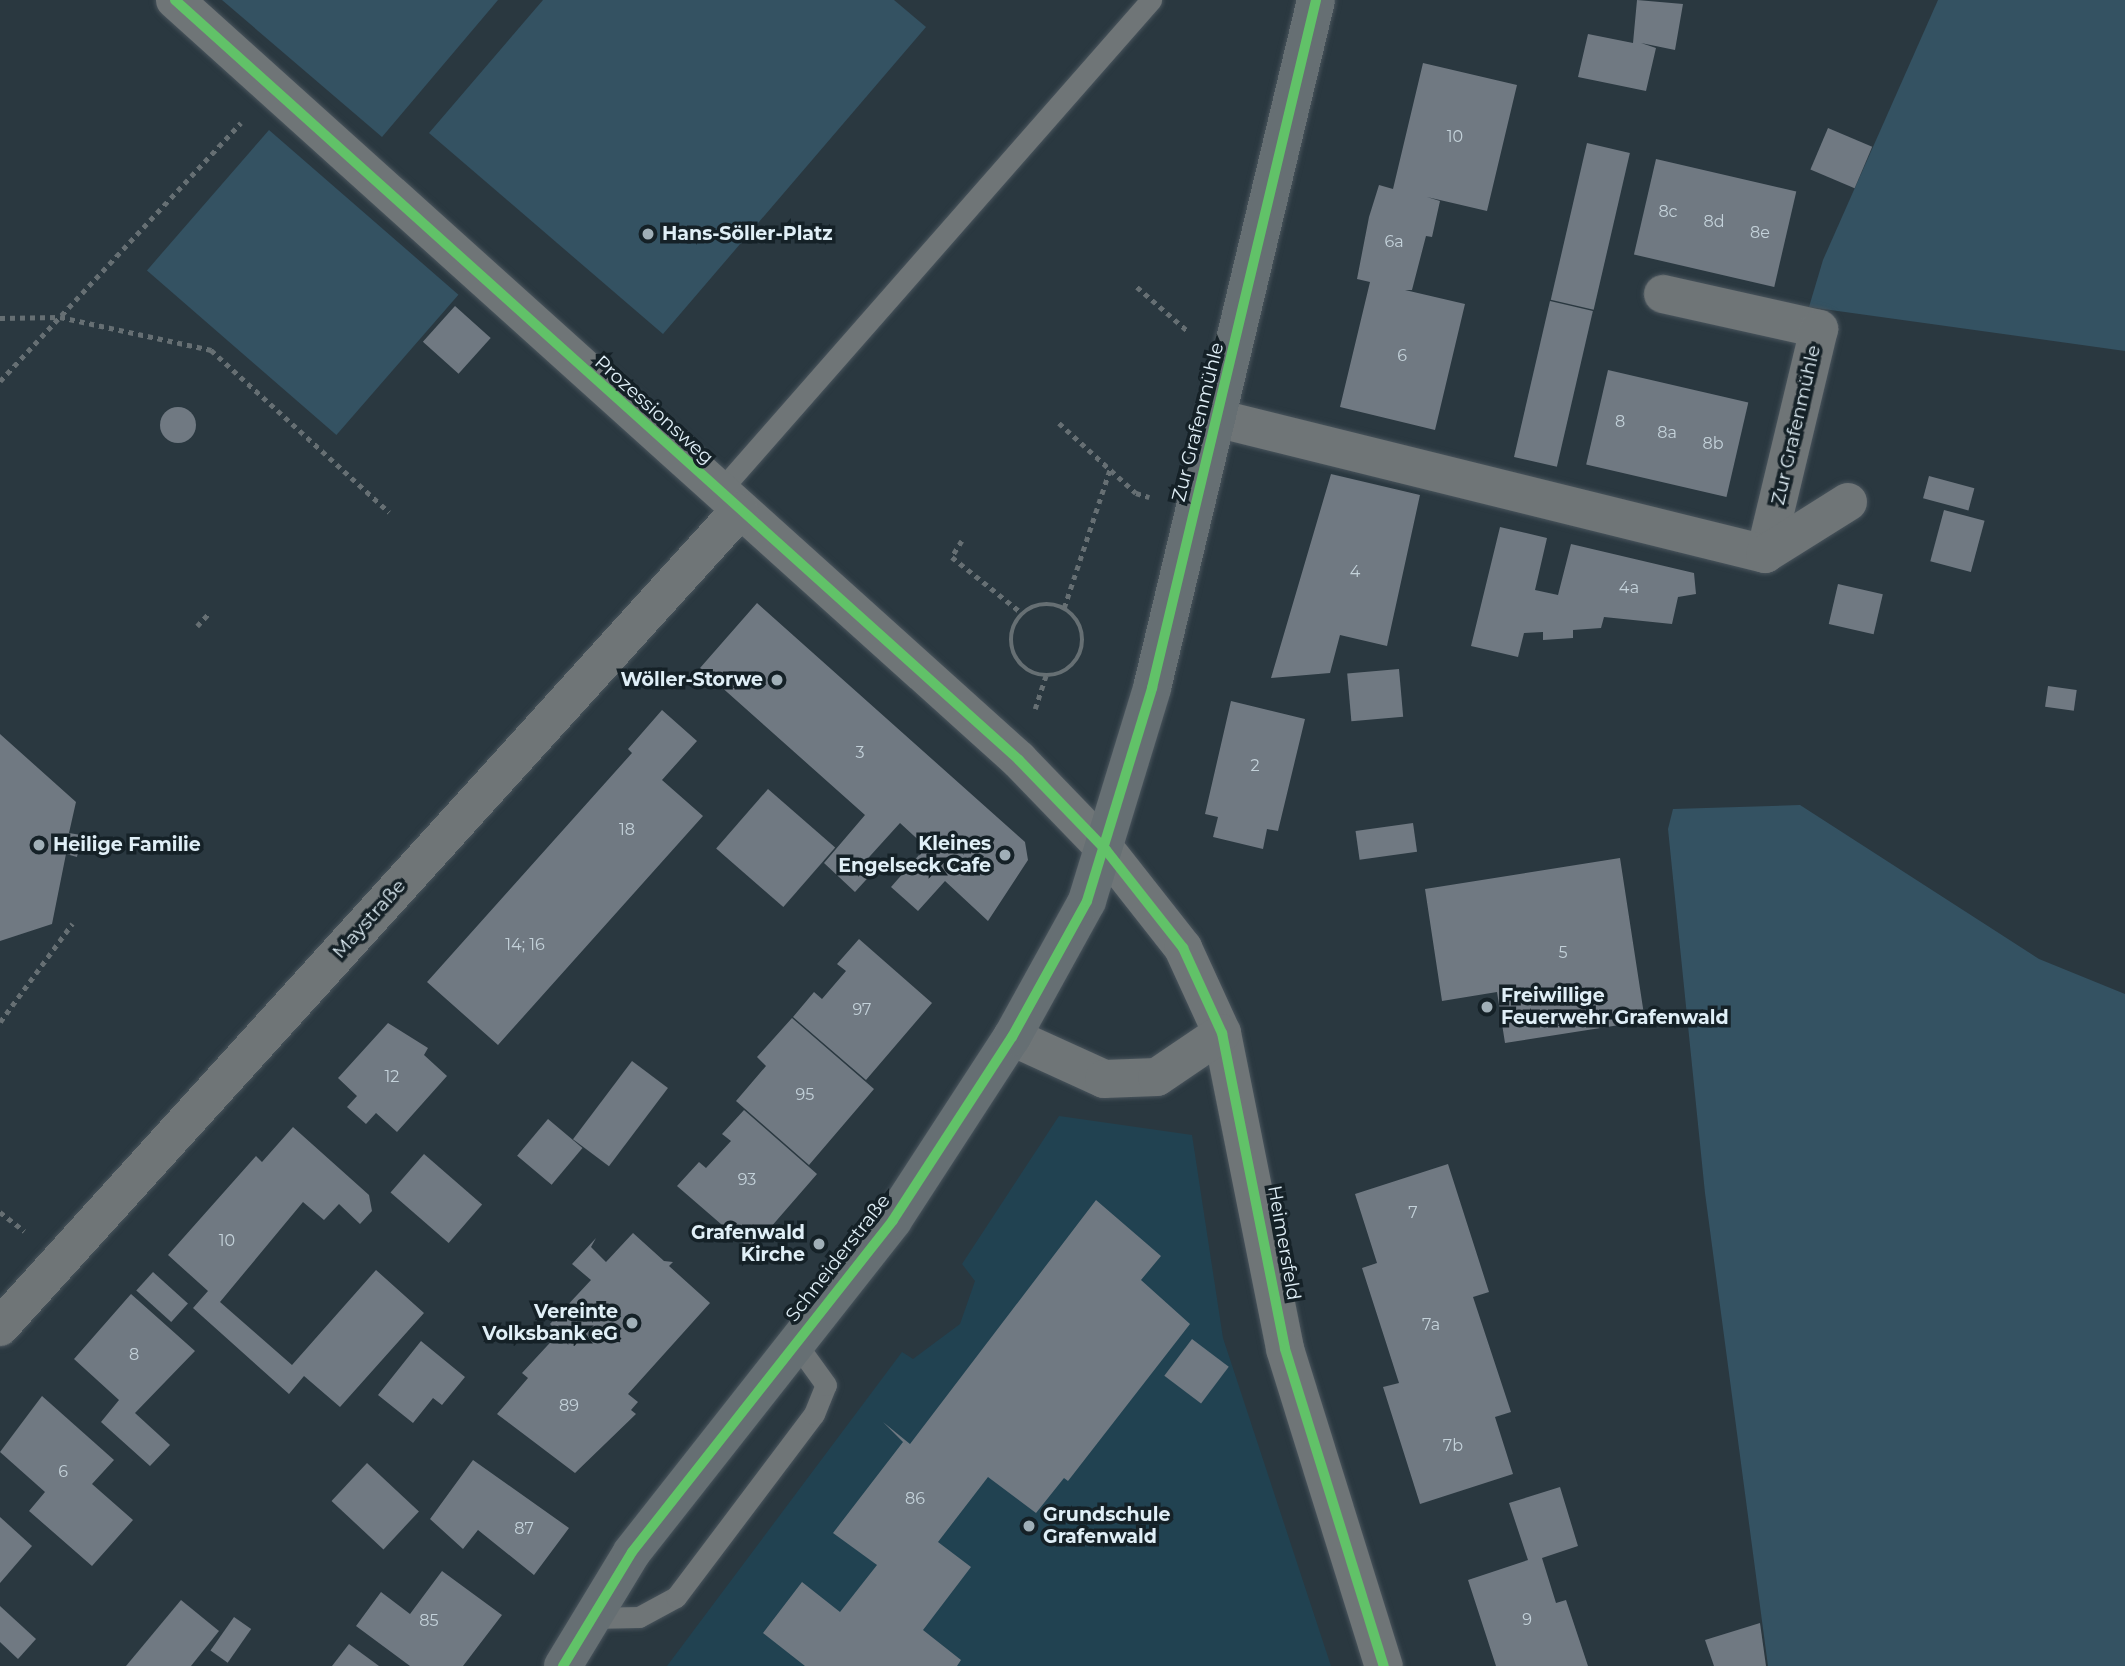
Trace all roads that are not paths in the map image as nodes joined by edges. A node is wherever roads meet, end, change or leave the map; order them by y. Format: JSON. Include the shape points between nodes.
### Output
{"nodes":[{"id":1,"x":175,"y":0,"type":"edge"},
{"id":2,"x":1151,"y":0,"type":"edge"},
{"id":3,"x":1316,"y":0,"type":"edge"},
{"id":4,"x":1662,"y":294,"type":"dead end"},
{"id":5,"x":1216,"y":418,"type":"junction"},
{"id":6,"x":729,"y":501,"type":"junction"},
{"id":7,"x":1848,"y":502,"type":"dead end"},
{"id":8,"x":1765,"y":554,"type":"junction"},
{"id":9,"x":1106,"y":850,"type":"junction"},
{"id":10,"x":1222,"y":1033,"type":"junction"},
{"id":11,"x":1013,"y":1037,"type":"junction"},
{"id":12,"x":0,"y":1327,"type":"edge"},
{"id":13,"x":795,"y":1342,"type":"junction"},
{"id":14,"x":591,"y":1618,"type":"junction"},
{"id":15,"x":564,"y":1666,"type":"edge"},
{"id":16,"x":1384,"y":1666,"type":"edge"}],
"edges":[{"from":1,"to":6,"type":"street","name":"Prozessionsweg"},
{"from":2,"to":6,"type":"lane"},
{"from":3,"to":5,"type":"street","name":"Zur Grafenmühle"},
{"from":4,"to":8,"type":"street","name":"Zur Grafenmühle","via":[[1819,330]]},
{"from":5,"to":8,"type":"street","name":"Zur Grafenmühle"},
{"from":5,"to":9,"type":"street","name":"Zur Grafenmühle"},
{"from":6,"to":9,"type":"street","name":"Prozessionsweg","via":[[1019,760]]},
{"from":6,"to":12,"type":"street","name":"Maystraße"},
{"from":7,"to":8,"type":"street","name":"Zur Grafenmühle"},
{"from":9,"to":10,"type":"street","name":"Heimersfeld","via":[[1183,948]]},
{"from":9,"to":11,"type":"street","name":"Schneiderstraße","via":[[1065,945]]},
{"from":10,"to":11,"type":"street","via":[[1157,1077],[1104,1079]]},
{"from":10,"to":16,"type":"street","name":"Heimersfeld","via":[[1285,1349]]},
{"from":11,"to":13,"type":"street","name":"Schneiderstraße","via":[[893,1220]]},
{"from":13,"to":14,"type":"street","name":"Schneiderstraße","via":[[632,1552]]},
{"from":13,"to":14,"type":"lane","via":[[826,1385],[814,1414],[676,1597],[639,1617]]},
{"from":14,"to":15,"type":"street","name":"Schneiderstraße"}]}
